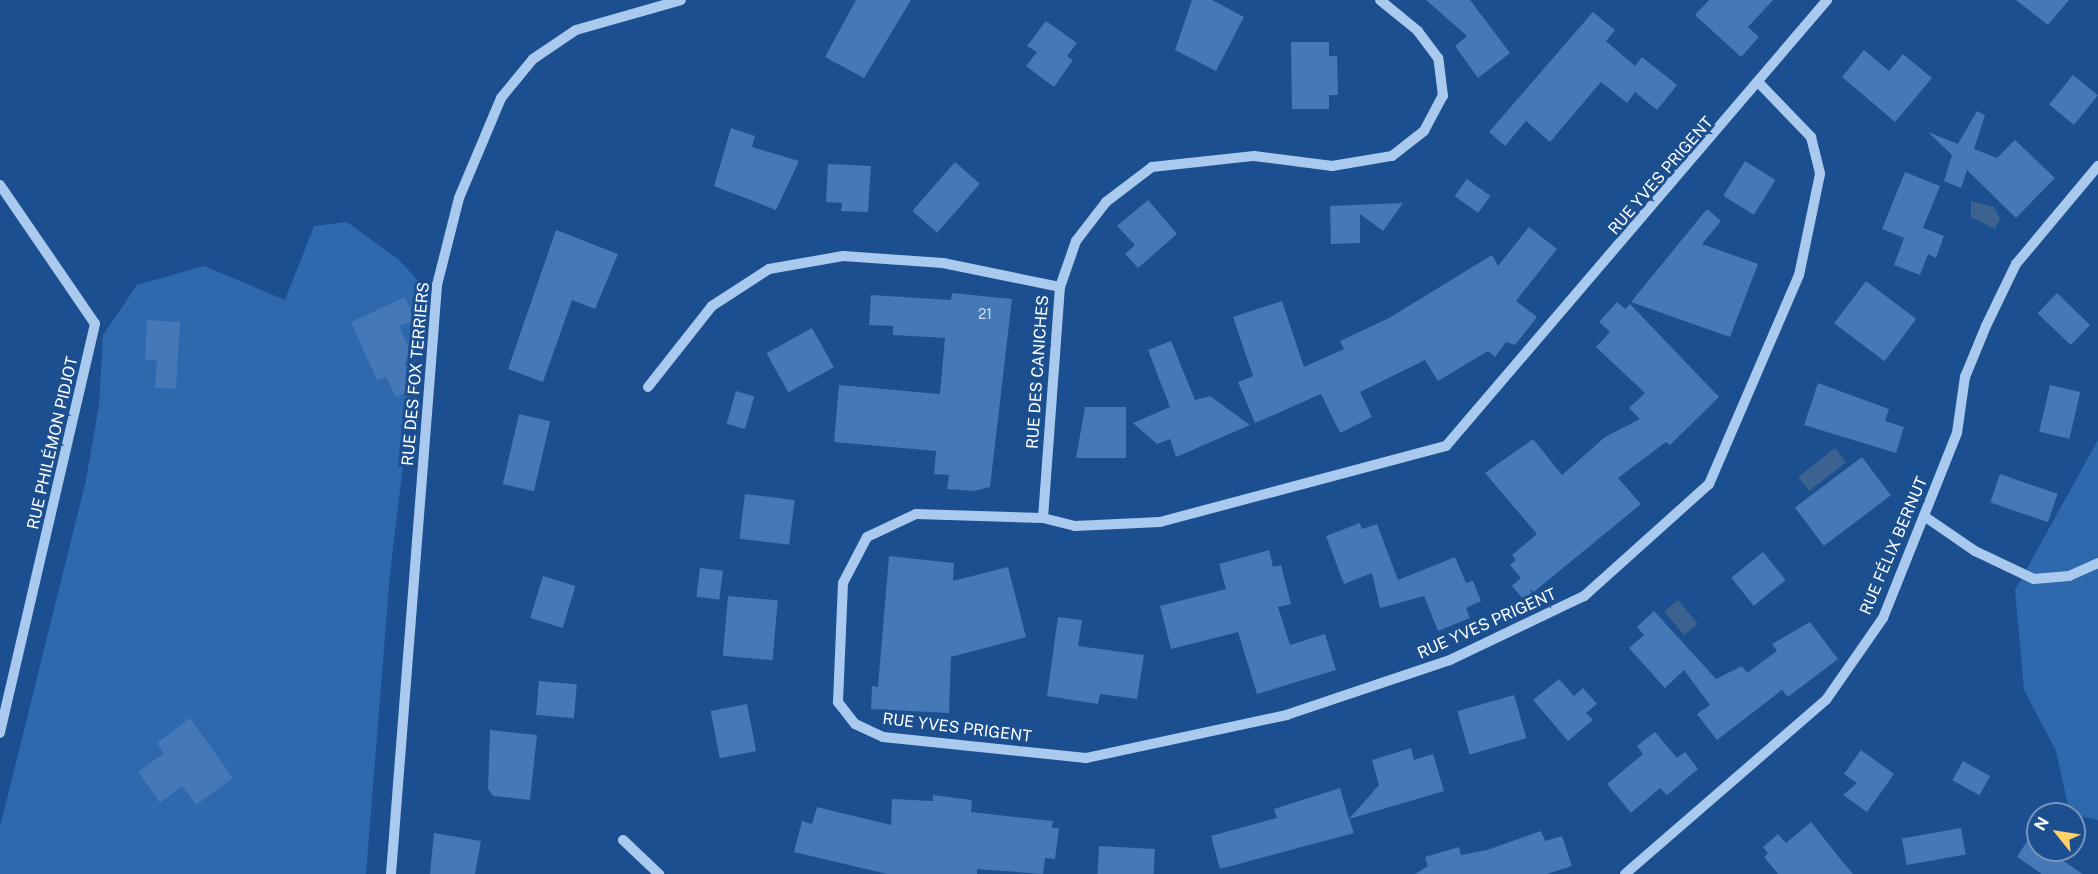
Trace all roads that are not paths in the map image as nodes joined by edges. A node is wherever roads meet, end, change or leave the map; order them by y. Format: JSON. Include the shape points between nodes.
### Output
{"nodes":[{"id":1,"x":681,"y":0,"type":"edge"},
{"id":2,"x":1380,"y":0,"type":"edge"},
{"id":3,"x":1827,"y":0,"type":"edge"},
{"id":4,"x":1760,"y":84,"type":"junction"},
{"id":5,"x":2098,"y":166,"type":"edge"},
{"id":6,"x":0,"y":184,"type":"edge"},
{"id":7,"x":1060,"y":287,"type":"junction"},
{"id":8,"x":648,"y":387,"type":"dead end"},
{"id":9,"x":1924,"y":516,"type":"junction"},
{"id":10,"x":1043,"y":518,"type":"junction"},
{"id":11,"x":2098,"y":563,"type":"edge"},
{"id":12,"x":0,"y":733,"type":"edge"},
{"id":13,"x":623,"y":840,"type":"dead end"},
{"id":14,"x":392,"y":874,"type":"edge"},
{"id":15,"x":659,"y":874,"type":"edge"},
{"id":16,"x":1625,"y":874,"type":"edge"}],
"edges":[{"from":1,"to":14,"type":"street","name":"RUE DES FOX TERRIERS","via":[[576,30],[533,59],[501,98],[459,198],[437,285]]},
{"from":2,"to":7,"type":"street","name":"RUE DES CANICHES","via":[[1418,31],[1438,57],[1443,96],[1424,131],[1392,156],[1332,166],[1254,156],[1152,167],[1094,218],[1076,241]]},
{"from":3,"to":4,"type":"street","name":"RUE YVES PRIGENT"},
{"from":4,"to":10,"type":"street","name":"RUE YVES PRIGENT","via":[[1446,446],[1160,522],[1075,526]]},
{"from":4,"to":10,"type":"street","name":"RUE YVES PRIGENT","via":[[1811,137],[1820,174],[1798,275],[1709,484],[1584,596],[1450,660],[1287,715],[1086,758],[883,737],[855,724],[838,702],[843,583],[867,537],[916,514]]},
{"from":5,"to":9,"type":"street","name":"RUE FÉLIX BERNUT","via":[[2011,274],[1965,377],[1957,433]]},
{"from":6,"to":12,"type":"street","name":"RUE PHILÉMON PIDJOT","via":[[95,324]]},
{"from":7,"to":8,"type":"street","via":[[943,263],[843,256],[769,269],[712,306]]},
{"from":7,"to":10,"type":"street","name":"RUE DES CANICHES"},
{"from":9,"to":11,"type":"street","via":[[1975,551],[2034,579],[2069,576]]},
{"from":9,"to":16,"type":"street","name":"RUE FÉLIX BERNUT","via":[[1883,618],[1826,700]]},
{"from":13,"to":15,"type":"street"}]}
